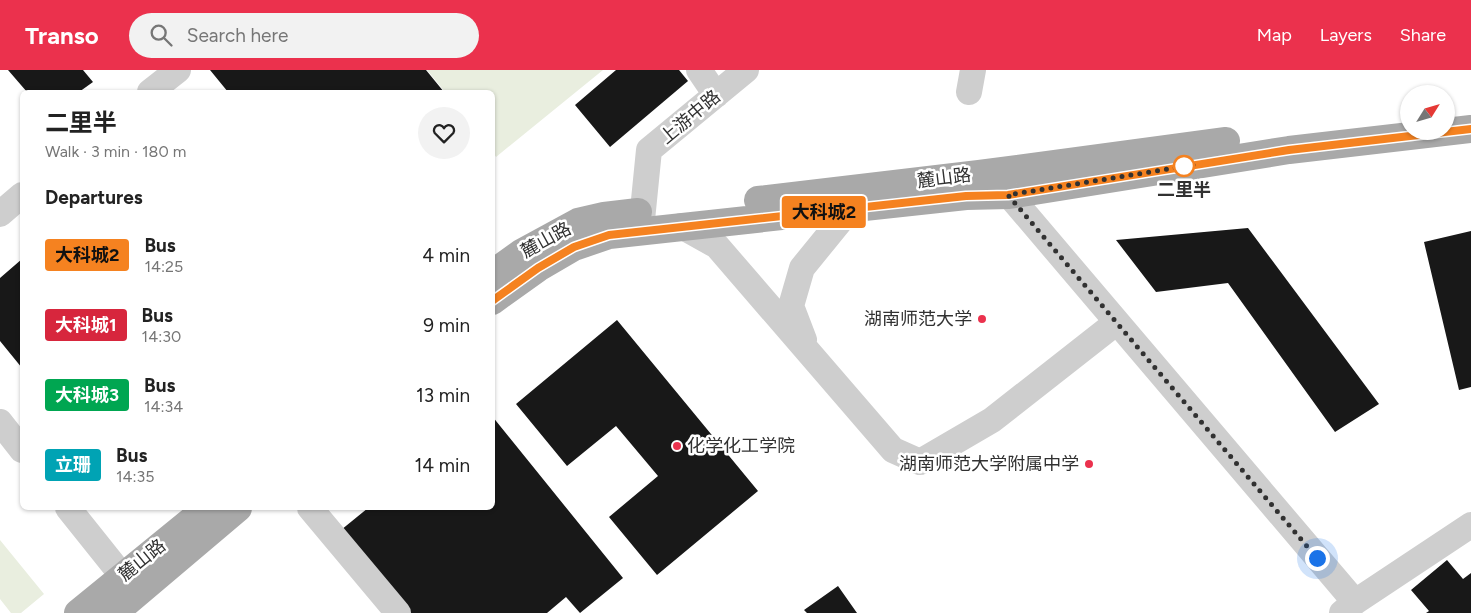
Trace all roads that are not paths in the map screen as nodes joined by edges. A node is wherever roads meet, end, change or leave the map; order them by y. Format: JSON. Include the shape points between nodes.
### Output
{"nodes":[{"id":1,"x":178,"y":70,"type":"edge"},
{"id":2,"x":699,"y":70,"type":"edge"},
{"id":3,"x":746,"y":70,"type":"edge"},
{"id":4,"x":153,"y":90,"type":"edge"},
{"id":5,"x":716,"y":95,"type":"junction"},
{"id":6,"x":1471,"y":114,"type":"edge"},
{"id":7,"x":1455,"y":115,"type":"edge"},
{"id":8,"x":1400,"y":121,"type":"edge"},
{"id":9,"x":1471,"y":129,"type":"edge"},
{"id":10,"x":1008,"y":195,"type":"junction"},
{"id":11,"x":20,"y":197,"type":"edge"},
{"id":12,"x":850,"y":209,"type":"junction"},
{"id":13,"x":0,"y":214,"type":"edge"},
{"id":14,"x":642,"y":221,"type":"junction"},
{"id":15,"x":681,"y":226,"type":"junction"},
{"id":16,"x":495,"y":272,"type":"edge"},
{"id":17,"x":495,"y":299,"type":"edge"},
{"id":18,"x":1117,"y":322,"type":"junction"},
{"id":19,"x":808,"y":352,"type":"junction"},
{"id":20,"x":0,"y":422,"type":"edge"},
{"id":21,"x":20,"y":447,"type":"edge"},
{"id":22,"x":70,"y":510,"type":"edge"},
{"id":23,"x":205,"y":510,"type":"edge"},
{"id":24,"x":235,"y":510,"type":"edge"},
{"id":25,"x":312,"y":510,"type":"edge"},
{"id":26,"x":1471,"y":525,"type":"edge"},
{"id":27,"x":130,"y":585,"type":"junction"},
{"id":28,"x":1348,"y":608,"type":"edge"},
{"id":29,"x":78,"y":613,"type":"edge"},
{"id":30,"x":114,"y":613,"type":"edge"},
{"id":31,"x":398,"y":613,"type":"edge"}],
"edges":[{"from":1,"to":4,"type":"lane"},
{"from":2,"to":5,"type":"lane"},
{"from":3,"to":5,"type":"lane","name":"上游中路"},
{"from":5,"to":14,"type":"lane","name":"上游中路","via":[[649,150]]},
{"from":6,"to":7,"type":"main road"},
{"from":8,"to":14,"type":"main road","name":"麓山路","via":[[696,207]]},
{"from":9,"to":10,"type":"main road","name":"麓山路","via":[[1289,150]]},
{"from":10,"to":12,"type":"main road","name":"麓山路","via":[[966,196]]},
{"from":10,"to":18,"type":"lane"},
{"from":11,"to":13,"type":"lane"},
{"from":12,"to":15,"type":"main road","name":"麓山路"},
{"from":12,"to":19,"type":"lane","via":[[802,268],[792,306]]},
{"from":14,"to":15,"type":"main road","name":"麓山路"},
{"from":14,"to":16,"type":"main road","name":"麓山路","via":[[604,216],[578,222],[521,253]]},
{"from":14,"to":17,"type":"main road","name":"麓山路","via":[[574,247]]},
{"from":15,"to":19,"type":"lane","via":[[717,246]]},
{"from":18,"to":19,"type":"lane","via":[[992,420],[920,462],[893,450]]},
{"from":18,"to":28,"type":"lane"},
{"from":20,"to":21,"type":"lane"},
{"from":22,"to":27,"type":"lane"},
{"from":23,"to":27,"type":"main road","name":"麓山路"},
{"from":24,"to":27,"type":"main road","name":"麓山路"},
{"from":25,"to":31,"type":"lane"},
{"from":26,"to":28,"type":"lane"},
{"from":27,"to":29,"type":"main road","name":"麓山路"},
{"from":27,"to":30,"type":"main road","name":"麓山路"}]}
